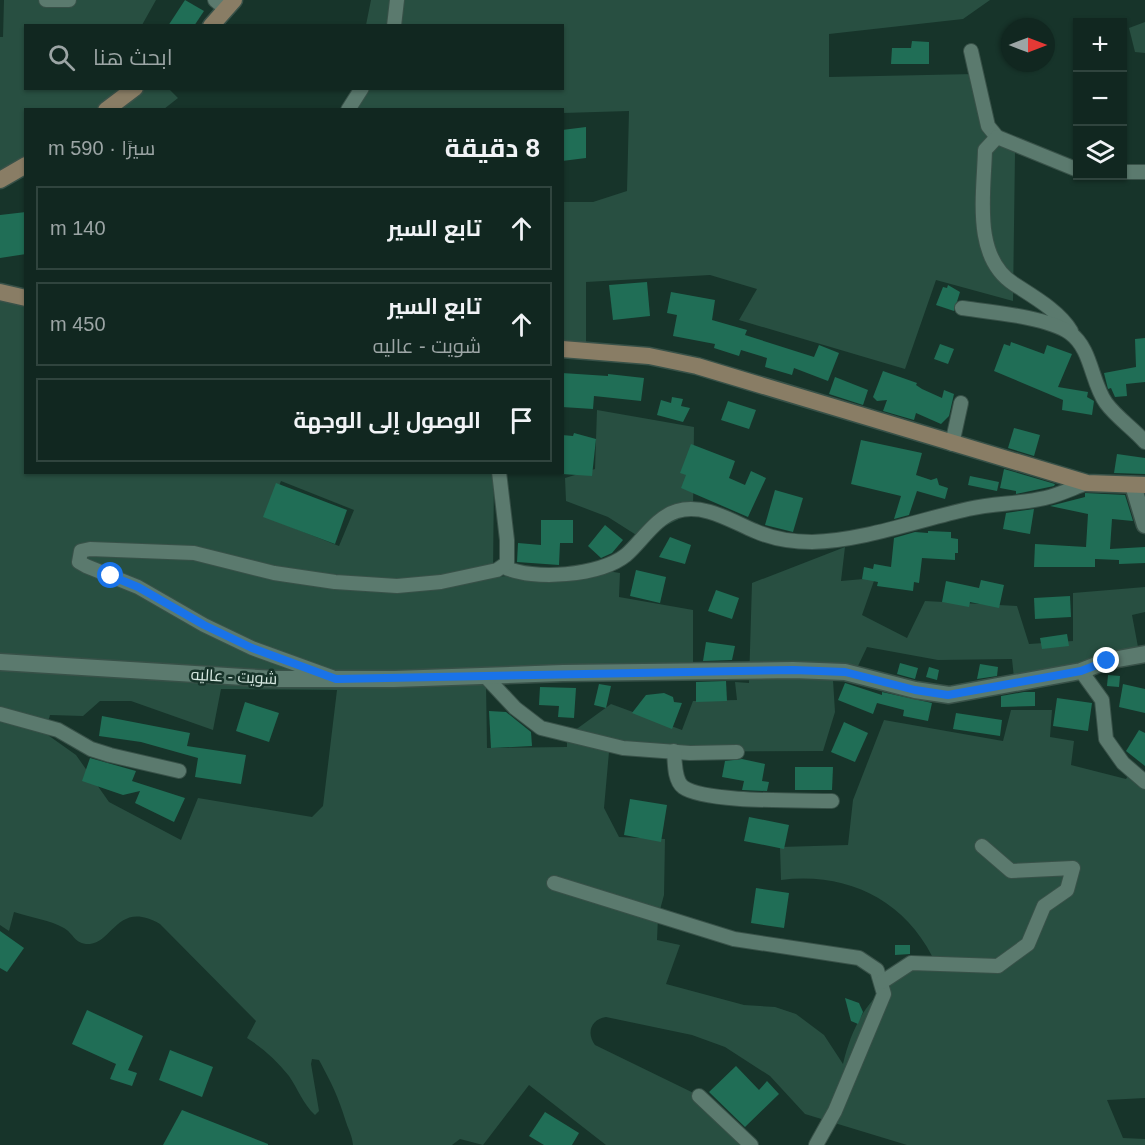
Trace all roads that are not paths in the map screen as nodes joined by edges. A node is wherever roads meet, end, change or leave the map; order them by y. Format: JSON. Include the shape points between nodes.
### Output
{"nodes":[{"id":1,"x":46,"y":0,"type":"edge"},
{"id":2,"x":69,"y":0,"type":"edge"},
{"id":3,"x":397,"y":0,"type":"edge"},
{"id":4,"x":225,"y":3,"type":"edge"},
{"id":5,"x":212,"y":24,"type":"edge"},
{"id":6,"x":394,"y":24,"type":"edge"},
{"id":7,"x":971,"y":51,"type":"dead end"},
{"id":8,"x":132,"y":90,"type":"edge"},
{"id":9,"x":361,"y":90,"type":"edge"},
{"id":10,"x":109,"y":108,"type":"edge"},
{"id":11,"x":349,"y":108,"type":"edge"},
{"id":12,"x":998,"y":137,"type":"junction"},
{"id":13,"x":24,"y":166,"type":"edge"},
{"id":14,"x":1073,"y":168,"type":"edge"},
{"id":15,"x":1127,"y":172,"type":"edge"},
{"id":16,"x":1145,"y":172,"type":"edge"},
{"id":17,"x":0,"y":180,"type":"edge"},
{"id":18,"x":0,"y":292,"type":"edge"},
{"id":19,"x":24,"y":298,"type":"edge"},
{"id":20,"x":962,"y":308,"type":"dead end"},
{"id":21,"x":1074,"y":336,"type":"junction"},
{"id":22,"x":564,"y":349,"type":"edge"},
{"id":23,"x":961,"y":403,"type":"dead end"},
{"id":24,"x":1145,"y":442,"type":"edge"},
{"id":25,"x":952,"y":444,"type":"junction"},
{"id":26,"x":499,"y":474,"type":"edge"},
{"id":27,"x":1087,"y":483,"type":"junction"},
{"id":28,"x":1139,"y":485,"type":"edge"},
{"id":29,"x":1145,"y":525,"type":"edge"},
{"id":30,"x":504,"y":567,"type":"junction"},
{"id":31,"x":1145,"y":654,"type":"edge"},
{"id":32,"x":0,"y":662,"type":"edge"},
{"id":33,"x":1081,"y":671,"type":"junction"},
{"id":34,"x":486,"y":677,"type":"junction"},
{"id":35,"x":336,"y":679,"type":"junction"},
{"id":36,"x":0,"y":714,"type":"edge"},
{"id":37,"x":674,"y":752,"type":"junction"},
{"id":38,"x":737,"y":752,"type":"dead end"},
{"id":39,"x":179,"y":771,"type":"dead end"},
{"id":40,"x":1145,"y":782,"type":"edge"},
{"id":41,"x":832,"y":801,"type":"dead end"},
{"id":42,"x":982,"y":846,"type":"dead end"},
{"id":43,"x":554,"y":883,"type":"dead end"},
{"id":44,"x":882,"y":982,"type":"junction"},
{"id":45,"x":699,"y":1096,"type":"dead end"},
{"id":46,"x":751,"y":1145,"type":"edge"},
{"id":47,"x":816,"y":1145,"type":"edge"}],
"edges":[{"from":1,"to":2,"type":"street"},
{"from":3,"to":6,"type":"street"},
{"from":4,"to":5,"type":"main road"},
{"from":7,"to":12,"type":"street","via":[[987,126]]},
{"from":8,"to":10,"type":"main road"},
{"from":9,"to":11,"type":"street"},
{"from":12,"to":14,"type":"street"},
{"from":12,"to":21,"type":"street","via":[[985,150],[983,223],[993,264],[1066,324]]},
{"from":13,"to":17,"type":"main road"},
{"from":15,"to":16,"type":"street"},
{"from":18,"to":19,"type":"main road"},
{"from":20,"to":21,"type":"street","via":[[1021,316]]},
{"from":21,"to":24,"type":"street","via":[[1106,403]]},
{"from":22,"to":25,"type":"main road","via":[[649,356],[697,366]]},
{"from":23,"to":25,"type":"street"},
{"from":25,"to":27,"type":"main road"},
{"from":26,"to":30,"type":"street","via":[[507,540]]},
{"from":27,"to":28,"type":"main road"},
{"from":27,"to":30,"type":"street","via":[[1042,499],[971,508],[857,536],[814,542],[774,538],[710,512],[676,511],[614,564],[535,575]]},
{"from":28,"to":29,"type":"street"},
{"from":30,"to":35,"type":"street","via":[[441,582],[397,586],[284,575],[194,553],[90,549],[78,556],[86,566],[138,587],[237,641]]},
{"from":31,"to":33,"type":"street","name":"شويت - عاليه"},
{"from":32,"to":35,"type":"street","name":"شويت - عاليه","via":[[275,679]]},
{"from":33,"to":34,"type":"street","name":"شويت - عاليه","via":[[948,695],[839,671]]},
{"from":33,"to":40,"type":"street","via":[[1102,700],[1106,739],[1123,763]]},
{"from":34,"to":35,"type":"street","name":"شويت - عاليه"},
{"from":34,"to":37,"type":"street","via":[[514,708],[541,728],[623,748]]},
{"from":36,"to":39,"type":"street","via":[[58,730],[101,752],[135,763]]},
{"from":37,"to":38,"type":"street"},
{"from":37,"to":41,"type":"street","via":[[676,776],[681,786],[692,791]]},
{"from":42,"to":44,"type":"street","via":[[1011,871],[1073,868],[1067,890],[1044,906],[1028,944],[998,966],[911,963]]},
{"from":43,"to":44,"type":"street","via":[[734,939],[859,958],[877,970]]},
{"from":44,"to":47,"type":"street","via":[[884,994],[835,1111]]},
{"from":45,"to":46,"type":"street"}]}
